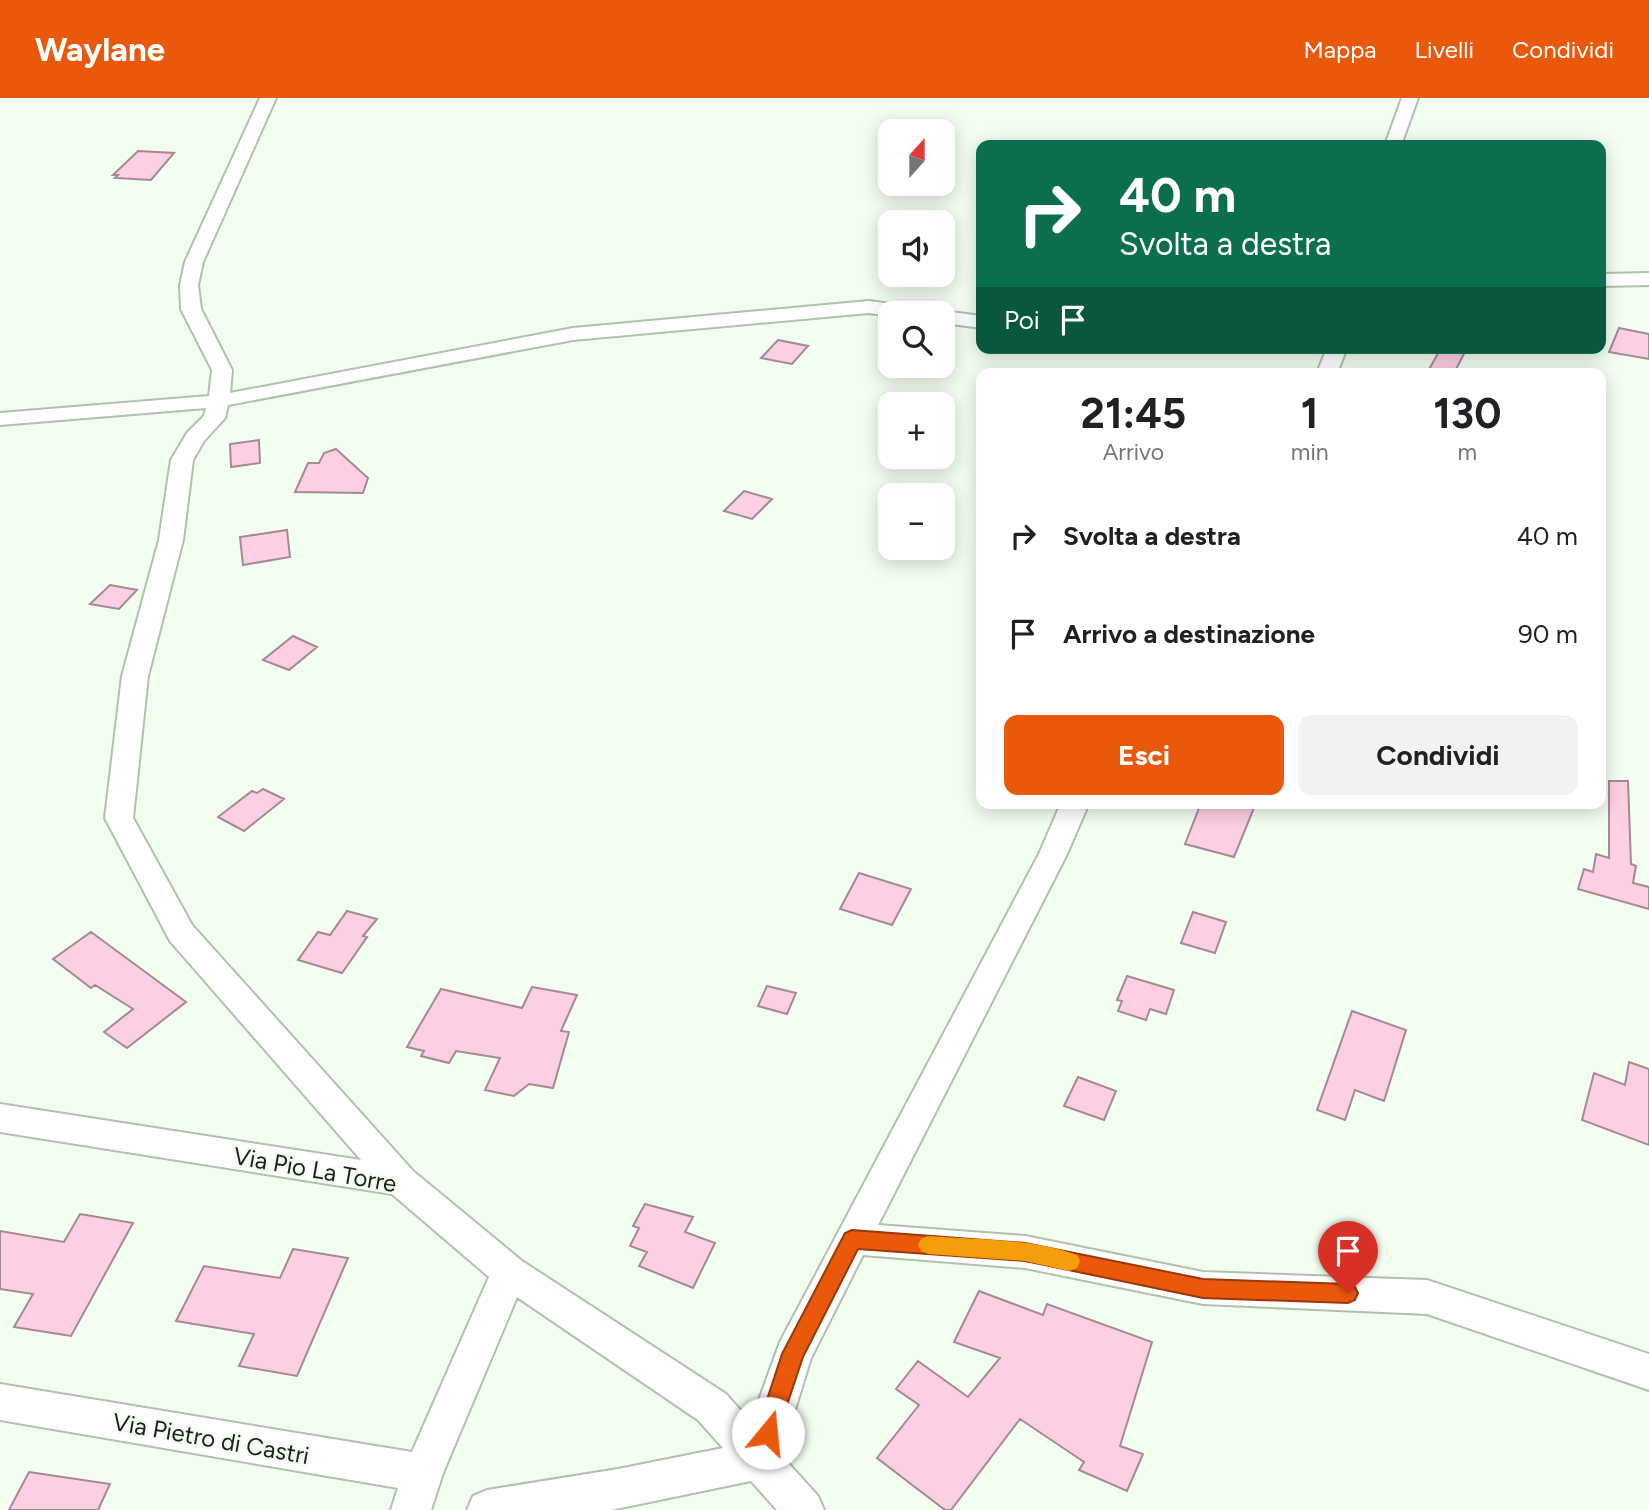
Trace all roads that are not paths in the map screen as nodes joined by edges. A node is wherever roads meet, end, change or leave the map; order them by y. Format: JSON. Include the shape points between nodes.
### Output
{"nodes":[{"id":1,"x":268,"y":98,"type":"edge"},
{"id":2,"x":1410,"y":98,"type":"edge"},
{"id":3,"x":1395,"y":140,"type":"edge"},
{"id":4,"x":1649,"y":279,"type":"edge"},
{"id":5,"x":1606,"y":280,"type":"edge"},
{"id":6,"x":878,"y":308,"type":"edge"},
{"id":7,"x":955,"y":319,"type":"edge"},
{"id":8,"x":976,"y":321,"type":"edge"},
{"id":9,"x":219,"y":401,"type":"junction"},
{"id":10,"x":0,"y":419,"type":"edge"},
{"id":11,"x":1072,"y":809,"type":"edge"},
{"id":12,"x":0,"y":1118,"type":"edge"},
{"id":13,"x":401,"y":1181,"type":"junction"},
{"id":14,"x":852,"y":1239,"type":"junction"},
{"id":15,"x":509,"y":1272,"type":"junction"},
{"id":16,"x":1649,"y":1373,"type":"edge"},
{"id":17,"x":0,"y":1402,"type":"edge"},
{"id":18,"x":759,"y":1460,"type":"junction"},
{"id":19,"x":423,"y":1473,"type":"junction"},
{"id":20,"x":617,"y":1500,"type":"edge"},
{"id":21,"x":411,"y":1510,"type":"edge"},
{"id":22,"x":487,"y":1510,"type":"edge"},
{"id":23,"x":804,"y":1510,"type":"edge"}],
"edges":[{"from":1,"to":9,"type":"street","via":[[194,262],[188,285],[191,309],[222,370]]},
{"from":2,"to":3,"type":"street"},
{"from":4,"to":5,"type":"street"},
{"from":6,"to":9,"type":"street","via":[[573,334]]},
{"from":7,"to":8,"type":"street"},
{"from":9,"to":10,"type":"street"},
{"from":9,"to":13,"type":"street","via":[[214,418],[182,460],[171,540],[135,676],[119,818],[181,933]]},
{"from":11,"to":14,"type":"street"},
{"from":12,"to":13,"type":"street","name":"Via Pio La Torre"},
{"from":13,"to":15,"type":"street","name":"Via Pio La Torre"},
{"from":14,"to":16,"type":"street","via":[[1025,1252],[1203,1288],[1427,1297]]},
{"from":14,"to":18,"type":"street","via":[[793,1354]]},
{"from":15,"to":18,"type":"street","name":"Via Pio La Torre","via":[[712,1407]]},
{"from":15,"to":19,"type":"street"},
{"from":17,"to":19,"type":"street","name":"Via Pietro di Castri"},
{"from":18,"to":20,"type":"street"},
{"from":18,"to":23,"type":"street","name":"Via Pio La Torre"},
{"from":19,"to":21,"type":"street"},
{"from":20,"to":22,"type":"street"}]}
